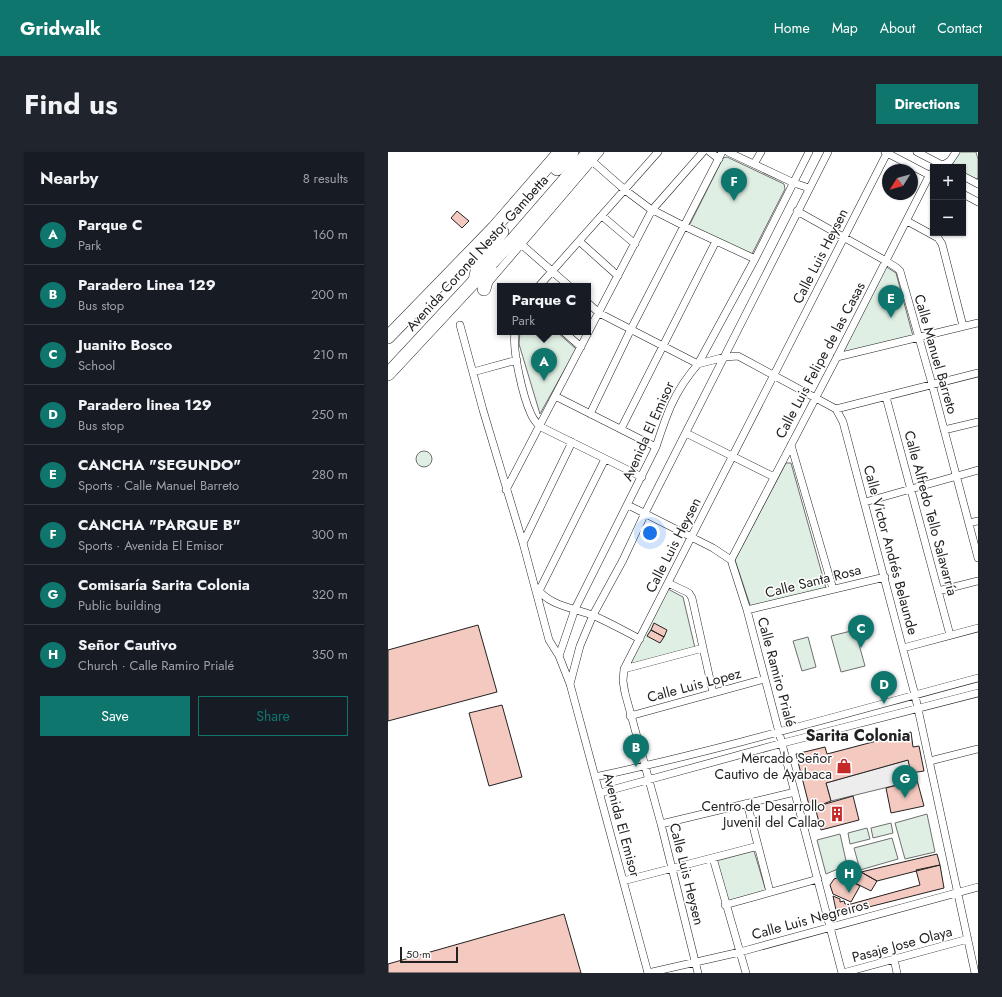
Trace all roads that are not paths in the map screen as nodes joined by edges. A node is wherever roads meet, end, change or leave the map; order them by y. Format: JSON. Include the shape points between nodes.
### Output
{"nodes":[{"id":1,"x":560,"y":152,"type":"edge"},
{"id":2,"x":572,"y":152,"type":"edge"},
{"id":3,"x":600,"y":152,"type":"edge"},
{"id":4,"x":658,"y":152,"type":"edge"},
{"id":5,"x":703,"y":152,"type":"edge"},
{"id":6,"x":710,"y":152,"type":"edge"},
{"id":7,"x":728,"y":152,"type":"edge"},
{"id":8,"x":761,"y":152,"type":"edge"},
{"id":9,"x":828,"y":152,"type":"edge"},
{"id":10,"x":886,"y":152,"type":"edge"},
{"id":11,"x":917,"y":152,"type":"edge"},
{"id":12,"x":956,"y":152,"type":"edge"},
{"id":13,"x":808,"y":153,"type":"edge"},
{"id":14,"x":721,"y":155,"type":"edge"},
{"id":15,"x":590,"y":157,"type":"edge"},
{"id":16,"x":754,"y":164,"type":"junction"},
{"id":17,"x":939,"y":164,"type":"edge"},
{"id":18,"x":946,"y":164,"type":"edge"},
{"id":19,"x":930,"y":174,"type":"edge"},
{"id":20,"x":966,"y":178,"type":"edge"},
{"id":21,"x":930,"y":179,"type":"edge"},
{"id":22,"x":794,"y":183,"type":"junction"},
{"id":23,"x":978,"y":184,"type":"edge"},
{"id":24,"x":809,"y":188,"type":"junction"},
{"id":25,"x":625,"y":190,"type":"junction"},
{"id":26,"x":966,"y":196,"type":"edge"},
{"id":27,"x":978,"y":202,"type":"edge"},
{"id":28,"x":652,"y":210,"type":"junction"},
{"id":29,"x":797,"y":211,"type":"junction"},
{"id":30,"x":602,"y":216,"type":"junction"},
{"id":31,"x":907,"y":221,"type":"junction"},
{"id":32,"x":684,"y":226,"type":"junction"},
{"id":33,"x":843,"y":238,"type":"junction"},
{"id":34,"x":579,"y":241,"type":"junction"},
{"id":35,"x":716,"y":241,"type":"junction"},
{"id":36,"x":521,"y":244,"type":"junction"},
{"id":37,"x":635,"y":244,"type":"junction"},
{"id":38,"x":755,"y":259,"type":"junction"},
{"id":39,"x":886,"y":261,"type":"junction"},
{"id":40,"x":552,"y":271,"type":"junction"},
{"id":41,"x":618,"y":276,"type":"junction"},
{"id":42,"x":542,"y":283,"type":"edge"},
{"id":43,"x":566,"y":283,"type":"edge"},
{"id":44,"x":479,"y":284,"type":"junction"},
{"id":45,"x":591,"y":305,"type":"edge"},
{"id":46,"x":599,"y":313,"type":"junction"},
{"id":47,"x":978,"y":323,"type":"edge"},
{"id":48,"x":460,"y":324,"type":"dead end"},
{"id":49,"x":963,"y":326,"type":"junction"},
{"id":50,"x":591,"y":328,"type":"edge"},
{"id":51,"x":631,"y":329,"type":"junction"},
{"id":52,"x":515,"y":335,"type":"edge"},
{"id":53,"x":567,"y":335,"type":"edge"},
{"id":54,"x":587,"y":335,"type":"edge"},
{"id":55,"x":388,"y":337,"type":"edge"},
{"id":56,"x":918,"y":338,"type":"junction"},
{"id":57,"x":663,"y":345,"type":"junction"},
{"id":58,"x":581,"y":347,"type":"junction"},
{"id":59,"x":725,"y":356,"type":"junction"},
{"id":60,"x":837,"y":357,"type":"junction"},
{"id":61,"x":517,"y":360,"type":"junction"},
{"id":62,"x":698,"y":364,"type":"junction"},
{"id":63,"x":473,"y":372,"type":"junction"},
{"id":64,"x":978,"y":373,"type":"edge"},
{"id":65,"x":388,"y":374,"type":"edge"},
{"id":66,"x":773,"y":376,"type":"junction"},
{"id":67,"x":932,"y":384,"type":"junction"},
{"id":68,"x":555,"y":396,"type":"junction"},
{"id":69,"x":886,"y":397,"type":"junction"},
{"id":70,"x":815,"y":398,"type":"junction"},
{"id":71,"x":836,"y":409,"type":"junction"},
{"id":72,"x":590,"y":414,"type":"junction"},
{"id":73,"x":978,"y":422,"type":"edge"},
{"id":74,"x":540,"y":426,"type":"junction"},
{"id":75,"x":621,"y":429,"type":"junction"},
{"id":76,"x":944,"y":430,"type":"junction"},
{"id":77,"x":686,"y":433,"type":"junction"},
{"id":78,"x":572,"y":442,"type":"junction"},
{"id":79,"x":791,"y":445,"type":"junction"},
{"id":80,"x":656,"y":447,"type":"junction"},
{"id":81,"x":733,"y":455,"type":"junction"},
{"id":82,"x":605,"y":459,"type":"junction"},
{"id":83,"x":978,"y":470,"type":"edge"},
{"id":84,"x":774,"y":476,"type":"junction"},
{"id":85,"x":956,"y":476,"type":"junction"},
{"id":86,"x":642,"y":477,"type":"junction"},
{"id":87,"x":912,"y":489,"type":"junction"},
{"id":88,"x":506,"y":490,"type":"junction"},
{"id":89,"x":866,"y":502,"type":"junction"},
{"id":90,"x":628,"y":505,"type":"junction"},
{"id":91,"x":645,"y":513,"type":"junction"},
{"id":92,"x":978,"y":520,"type":"edge"},
{"id":93,"x":969,"y":523,"type":"junction"},
{"id":94,"x":691,"y":537,"type":"junction"},
{"id":95,"x":523,"y":543,"type":"junction"},
{"id":96,"x":978,"y":558,"type":"edge"},
{"id":97,"x":731,"y":560,"type":"junction"},
{"id":98,"x":885,"y":577,"type":"junction"},
{"id":99,"x":978,"y":581,"type":"edge"},
{"id":100,"x":533,"y":582,"type":"junction"},
{"id":101,"x":668,"y":583,"type":"junction"},
{"id":102,"x":833,"y":589,"type":"junction"},
{"id":103,"x":539,"y":591,"type":"junction"},
{"id":104,"x":938,"y":591,"type":"junction"},
{"id":105,"x":575,"y":609,"type":"junction"},
{"id":106,"x":747,"y":610,"type":"junction"},
{"id":107,"x":593,"y":615,"type":"junction"},
{"id":108,"x":978,"y":628,"type":"edge"},
{"id":109,"x":950,"y":635,"type":"junction"},
{"id":110,"x":640,"y":639,"type":"junction"},
{"id":111,"x":703,"y":648,"type":"junction"},
{"id":112,"x":903,"y":648,"type":"junction"},
{"id":113,"x":559,"y":656,"type":"junction"},
{"id":114,"x":624,"y":669,"type":"junction"},
{"id":115,"x":978,"y":678,"type":"edge"},
{"id":116,"x":764,"y":679,"type":"junction"},
{"id":117,"x":570,"y":684,"type":"junction"},
{"id":118,"x":978,"y":692,"type":"edge"},
{"id":119,"x":713,"y":693,"type":"junction"},
{"id":120,"x":915,"y":695,"type":"junction"},
{"id":121,"x":918,"y":708,"type":"junction"},
{"id":122,"x":630,"y":716,"type":"junction"},
{"id":123,"x":779,"y":733,"type":"junction"},
{"id":124,"x":783,"y":743,"type":"junction"},
{"id":125,"x":978,"y":749,"type":"edge"},
{"id":126,"x":930,"y":761,"type":"junction"},
{"id":127,"x":645,"y":766,"type":"junction"},
{"id":128,"x":595,"y":777,"type":"junction"},
{"id":129,"x":648,"y":780,"type":"junction"},
{"id":130,"x":795,"y":792,"type":"junction"},
{"id":131,"x":600,"y":793,"type":"junction"},
{"id":132,"x":747,"y":803,"type":"junction"},
{"id":133,"x":661,"y":824,"type":"junction"},
{"id":134,"x":758,"y":846,"type":"junction"},
{"id":135,"x":713,"y":858,"type":"junction"},
{"id":136,"x":672,"y":868,"type":"junction"},
{"id":137,"x":818,"y":879,"type":"junction"},
{"id":138,"x":623,"y":881,"type":"junction"},
{"id":139,"x":978,"y":887,"type":"edge"},
{"id":140,"x":770,"y":892,"type":"junction"},
{"id":141,"x":959,"y":892,"type":"junction"},
{"id":142,"x":725,"y":905,"type":"junction"},
{"id":143,"x":831,"y":927,"type":"junction"},
{"id":144,"x":968,"y":939,"type":"junction"},
{"id":145,"x":740,"y":952,"type":"junction"},
{"id":146,"x":894,"y":959,"type":"junction"},
{"id":147,"x":695,"y":963,"type":"junction"},
{"id":148,"x":648,"y":973,"type":"edge"},
{"id":149,"x":698,"y":973,"type":"edge"},
{"id":150,"x":746,"y":973,"type":"edge"},
{"id":151,"x":843,"y":973,"type":"edge"},
{"id":152,"x":897,"y":973,"type":"edge"},
{"id":153,"x":975,"y":973,"type":"edge"}],
"edges":[{"from":1,"to":55,"type":"highway","name":"Avenida Coronel Nestor Gambetta","via":[[494,228]]},
{"from":2,"to":44,"type":"highway","via":[[484,254],[479,263]]},
{"from":3,"to":15,"type":"street"},
{"from":4,"to":25,"type":"street"},
{"from":5,"to":28,"type":"street"},
{"from":6,"to":14,"type":"street"},
{"from":7,"to":16,"type":"street"},
{"from":8,"to":16,"type":"street"},
{"from":9,"to":24,"type":"street","name":"Avenida El Emisor"},
{"from":10,"to":19,"type":"street"},
{"from":10,"to":33,"type":"street","name":"Calle Luis Heysen"},
{"from":11,"to":17,"type":"street"},
{"from":12,"to":18,"type":"street"},
{"from":13,"to":22,"type":"street","name":"Avenida El Emisor"},
{"from":14,"to":32,"type":"street"},
{"from":15,"to":25,"type":"street"},
{"from":15,"to":36,"type":"street"},
{"from":15,"to":44,"type":"highway","name":"Avenida Coronel Nestor Gambetta","via":[[493,261]]},
{"from":16,"to":22,"type":"street"},
{"from":20,"to":23,"type":"street"},
{"from":21,"to":31,"type":"street","name":"Calle Luis Felipe de las Casas"},
{"from":22,"to":24,"type":"street"},
{"from":22,"to":38,"type":"street","name":"Avenida El Emisor"},
{"from":24,"to":29,"type":"street","name":"Avenida El Emisor"},
{"from":25,"to":28,"type":"street"},
{"from":25,"to":30,"type":"street"},
{"from":26,"to":27,"type":"street"},
{"from":28,"to":32,"type":"street"},
{"from":28,"to":37,"type":"street"},
{"from":29,"to":33,"type":"street","name":"Calle Manuel Barreto"},
{"from":29,"to":59,"type":"street","name":"Avenida El Emisor"},
{"from":30,"to":34,"type":"street"},
{"from":30,"to":37,"type":"street"},
{"from":31,"to":39,"type":"street","name":"Calle Luis Felipe de las Casas"},
{"from":31,"to":49,"type":"street","via":[[938,238],[942,244]]},
{"from":32,"to":35,"type":"street"},
{"from":32,"to":51,"type":"street"},
{"from":33,"to":39,"type":"street","name":"Calle Manuel Barreto"},
{"from":33,"to":66,"type":"street","name":"Calle Luis Heysen"},
{"from":34,"to":40,"type":"street"},
{"from":34,"to":41,"type":"street"},
{"from":35,"to":38,"type":"street"},
{"from":35,"to":57,"type":"street"},
{"from":36,"to":40,"type":"street"},
{"from":36,"to":44,"type":"street"},
{"from":37,"to":41,"type":"street"},
{"from":38,"to":62,"type":"street","name":"Avenida El Emisor"},
{"from":39,"to":56,"type":"street","name":"Calle Manuel Barreto","via":[[900,271]]},
{"from":39,"to":60,"type":"street","name":"Calle Luis Felipe de las Casas"},
{"from":40,"to":42,"type":"street"},
{"from":40,"to":43,"type":"street"},
{"from":41,"to":46,"type":"street"},
{"from":44,"to":65,"type":"highway","name":"Avenida Coronel Nestor Gambetta"},
{"from":45,"to":46,"type":"street"},
{"from":46,"to":50,"type":"street"},
{"from":46,"to":51,"type":"street"},
{"from":47,"to":49,"type":"street"},
{"from":48,"to":63,"type":"street"},
{"from":49,"to":56,"type":"street"},
{"from":51,"to":57,"type":"street"},
{"from":51,"to":72,"type":"street"},
{"from":52,"to":61,"type":"street"},
{"from":53,"to":58,"type":"street"},
{"from":54,"to":58,"type":"street"},
{"from":56,"to":60,"type":"street"},
{"from":56,"to":67,"type":"street","name":"Calle Manuel Barreto"},
{"from":57,"to":62,"type":"street"},
{"from":57,"to":75,"type":"street"},
{"from":58,"to":68,"type":"street"},
{"from":59,"to":62,"type":"street"},
{"from":59,"to":66,"type":"street","via":[[738,356]]},
{"from":59,"to":77,"type":"street","name":"Avenida El Emisor"},
{"from":60,"to":70,"type":"street","name":"Calle Luis Felipe de las Casas"},
{"from":61,"to":63,"type":"street"},
{"from":61,"to":74,"type":"street","via":[[530,413]]},
{"from":62,"to":80,"type":"street","name":"Avenida El Emisor","via":[[675,395]]},
{"from":63,"to":88,"type":"street"},
{"from":64,"to":67,"type":"street"},
{"from":66,"to":70,"type":"street"},
{"from":66,"to":81,"type":"street","name":"Calle Luis Heysen"},
{"from":67,"to":69,"type":"street"},
{"from":67,"to":76,"type":"street","name":"Calle Manuel Barreto"},
{"from":68,"to":72,"type":"street"},
{"from":68,"to":74,"type":"street"},
{"from":69,"to":71,"type":"street"},
{"from":69,"to":87,"type":"street","name":"Calle Alfredo Tello Salavarría"},
{"from":70,"to":71,"type":"street"},
{"from":70,"to":79,"type":"street","name":"Calle Luis Felipe de las Casas"},
{"from":71,"to":89,"type":"street","name":"Calle Victor Andrés Belaunde","via":[[843,422]]},
{"from":72,"to":75,"type":"street"},
{"from":73,"to":76,"type":"street"},
{"from":74,"to":78,"type":"street"},
{"from":74,"to":88,"type":"street"},
{"from":75,"to":80,"type":"street"},
{"from":76,"to":85,"type":"street","name":"Calle Manuel Barreto"},
{"from":77,"to":81,"type":"street"},
{"from":77,"to":91,"type":"street","name":"Avenida El Emisor"},
{"from":78,"to":82,"type":"street"},
{"from":78,"to":95,"type":"street"},
{"from":79,"to":84,"type":"street","name":"Calle Luis Felipe de las Casas"},
{"from":79,"to":102,"type":"street"},
{"from":80,"to":86,"type":"street","name":"Avenida El Emisor"},
{"from":81,"to":84,"type":"street"},
{"from":81,"to":94,"type":"street","name":"Calle Luis Heysen"},
{"from":82,"to":86,"type":"street"},
{"from":82,"to":103,"type":"street"},
{"from":83,"to":85,"type":"street"},
{"from":84,"to":97,"type":"street","name":"Calle Luis Felipe de las Casas"},
{"from":85,"to":87,"type":"street"},
{"from":85,"to":93,"type":"street","name":"Calle Manuel Barreto"},
{"from":86,"to":90,"type":"street","name":"Avenida El Emisor"},
{"from":87,"to":89,"type":"street"},
{"from":87,"to":104,"type":"street","name":"Calle Alfredo Tello Salavarría"},
{"from":88,"to":95,"type":"street"},
{"from":89,"to":98,"type":"street","name":"Calle Victor Andrés Belaunde"},
{"from":90,"to":91,"type":"street"},
{"from":90,"to":105,"type":"street","name":"Avenida El Emisor"},
{"from":91,"to":94,"type":"street"},
{"from":91,"to":107,"type":"street","name":"Avenida El Emisor"},
{"from":92,"to":93,"type":"street"},
{"from":93,"to":96,"type":"street","name":"Calle Manuel Barreto"},
{"from":94,"to":97,"type":"street"},
{"from":94,"to":101,"type":"street","name":"Calle Luis Heysen"},
{"from":95,"to":100,"type":"street"},
{"from":97,"to":106,"type":"street","name":"Calle Ramiro Prialé"},
{"from":98,"to":102,"type":"street","name":"Calle Santa Rosa"},
{"from":98,"to":112,"type":"street","name":"Calle Victor Andrés Belaunde"},
{"from":99,"to":104,"type":"street"},
{"from":100,"to":103,"type":"street"},
{"from":100,"to":113,"type":"street","via":[[549,640]]},
{"from":101,"to":110,"type":"street","name":"Calle Luis Heysen"},
{"from":101,"to":111,"type":"street","via":[[689,593],[692,598]]},
{"from":102,"to":106,"type":"street","name":"Calle Santa Rosa"},
{"from":103,"to":105,"type":"street","via":[[557,603]]},
{"from":104,"to":109,"type":"street","name":"Calle Alfredo Tello Salavarría"},
{"from":105,"to":107,"type":"street"},
{"from":105,"to":113,"type":"street","name":"Avenida El Emisor"},
{"from":106,"to":116,"type":"street","name":"Calle Ramiro Prialé"},
{"from":107,"to":110,"type":"street"},
{"from":107,"to":117,"type":"street","name":"Avenida El Emisor","via":[[580,646]]},
{"from":108,"to":109,"type":"street"},
{"from":109,"to":112,"type":"street"},
{"from":110,"to":114,"type":"street","name":"Calle Luis Heysen"},
{"from":111,"to":114,"type":"street"},
{"from":111,"to":119,"type":"street"},
{"from":112,"to":120,"type":"street","name":"Calle Victor Andrés Belaunde"},
{"from":113,"to":117,"type":"street","name":"Avenida El Emisor"},
{"from":114,"to":122,"type":"street","name":"Calle Luis Heysen","via":[[623,681]]},
{"from":115,"to":120,"type":"street"},
{"from":116,"to":119,"type":"street","name":"Calle Luis Lopez"},
{"from":116,"to":123,"type":"street","name":"Calle Ramiro Prialé"},
{"from":117,"to":128,"type":"street","name":"Avenida El Emisor"},
{"from":118,"to":121,"type":"street"},
{"from":119,"to":122,"type":"street","name":"Calle Luis Lopez"},
{"from":120,"to":121,"type":"street","name":"Calle Victor Andrés Belaunde"},
{"from":120,"to":123,"type":"street"},
{"from":121,"to":124,"type":"street"},
{"from":121,"to":126,"type":"street","name":"Calle Victor Andrés Belaunde"},
{"from":122,"to":127,"type":"street","name":"Calle Luis Heysen"},
{"from":123,"to":124,"type":"street","name":"Calle Ramiro Prialé"},
{"from":123,"to":127,"type":"street"},
{"from":124,"to":129,"type":"street"},
{"from":124,"to":130,"type":"street","name":"Calle Ramiro Prialé"},
{"from":125,"to":126,"type":"street"},
{"from":126,"to":141,"type":"street","name":"Calle Victor Andrés Belaunde"},
{"from":127,"to":128,"type":"street"},
{"from":127,"to":129,"type":"street","name":"Calle Luis Heysen"},
{"from":128,"to":131,"type":"street","name":"Avenida El Emisor"},
{"from":129,"to":131,"type":"street"},
{"from":129,"to":133,"type":"street","name":"Calle Luis Heysen"},
{"from":130,"to":132,"type":"street"},
{"from":130,"to":137,"type":"street","name":"Calle Ramiro Prialé"},
{"from":131,"to":138,"type":"street","name":"Avenida El Emisor"},
{"from":132,"to":133,"type":"street"},
{"from":132,"to":134,"type":"street"},
{"from":133,"to":136,"type":"street","name":"Calle Luis Heysen"},
{"from":134,"to":135,"type":"street"},
{"from":134,"to":140,"type":"street"},
{"from":135,"to":136,"type":"street"},
{"from":135,"to":142,"type":"street"},
{"from":136,"to":138,"type":"street"},
{"from":136,"to":147,"type":"street","name":"Calle Luis Heysen"},
{"from":137,"to":140,"type":"street"},
{"from":137,"to":143,"type":"street","name":"Calle Ramiro Prialé"},
{"from":138,"to":148,"type":"street","name":"Avenida El Emisor"},
{"from":139,"to":141,"type":"street","name":"Calle Luis Negreiros"},
{"from":140,"to":142,"type":"street"},
{"from":141,"to":143,"type":"street","name":"Calle Luis Negreiros"},
{"from":141,"to":144,"type":"street","name":"Calle Victor Andrés Belaunde"},
{"from":142,"to":145,"type":"street"},
{"from":143,"to":145,"type":"street","name":"Calle Luis Negreiros"},
{"from":143,"to":151,"type":"street","name":"Calle Ramiro Prialé"},
{"from":144,"to":146,"type":"street","name":"Pasaje Jose Olaya"},
{"from":144,"to":153,"type":"street","name":"Calle Victor Andrés Belaunde"},
{"from":145,"to":147,"type":"street","name":"Calle Luis Negreiros"},
{"from":145,"to":150,"type":"street"},
{"from":146,"to":151,"type":"street","name":"Pasaje Jose Olaya"},
{"from":146,"to":152,"type":"street"},
{"from":147,"to":148,"type":"street","name":"Calle Luis Negreiros"},
{"from":147,"to":149,"type":"street","name":"Calle Luis Heysen"}]}
